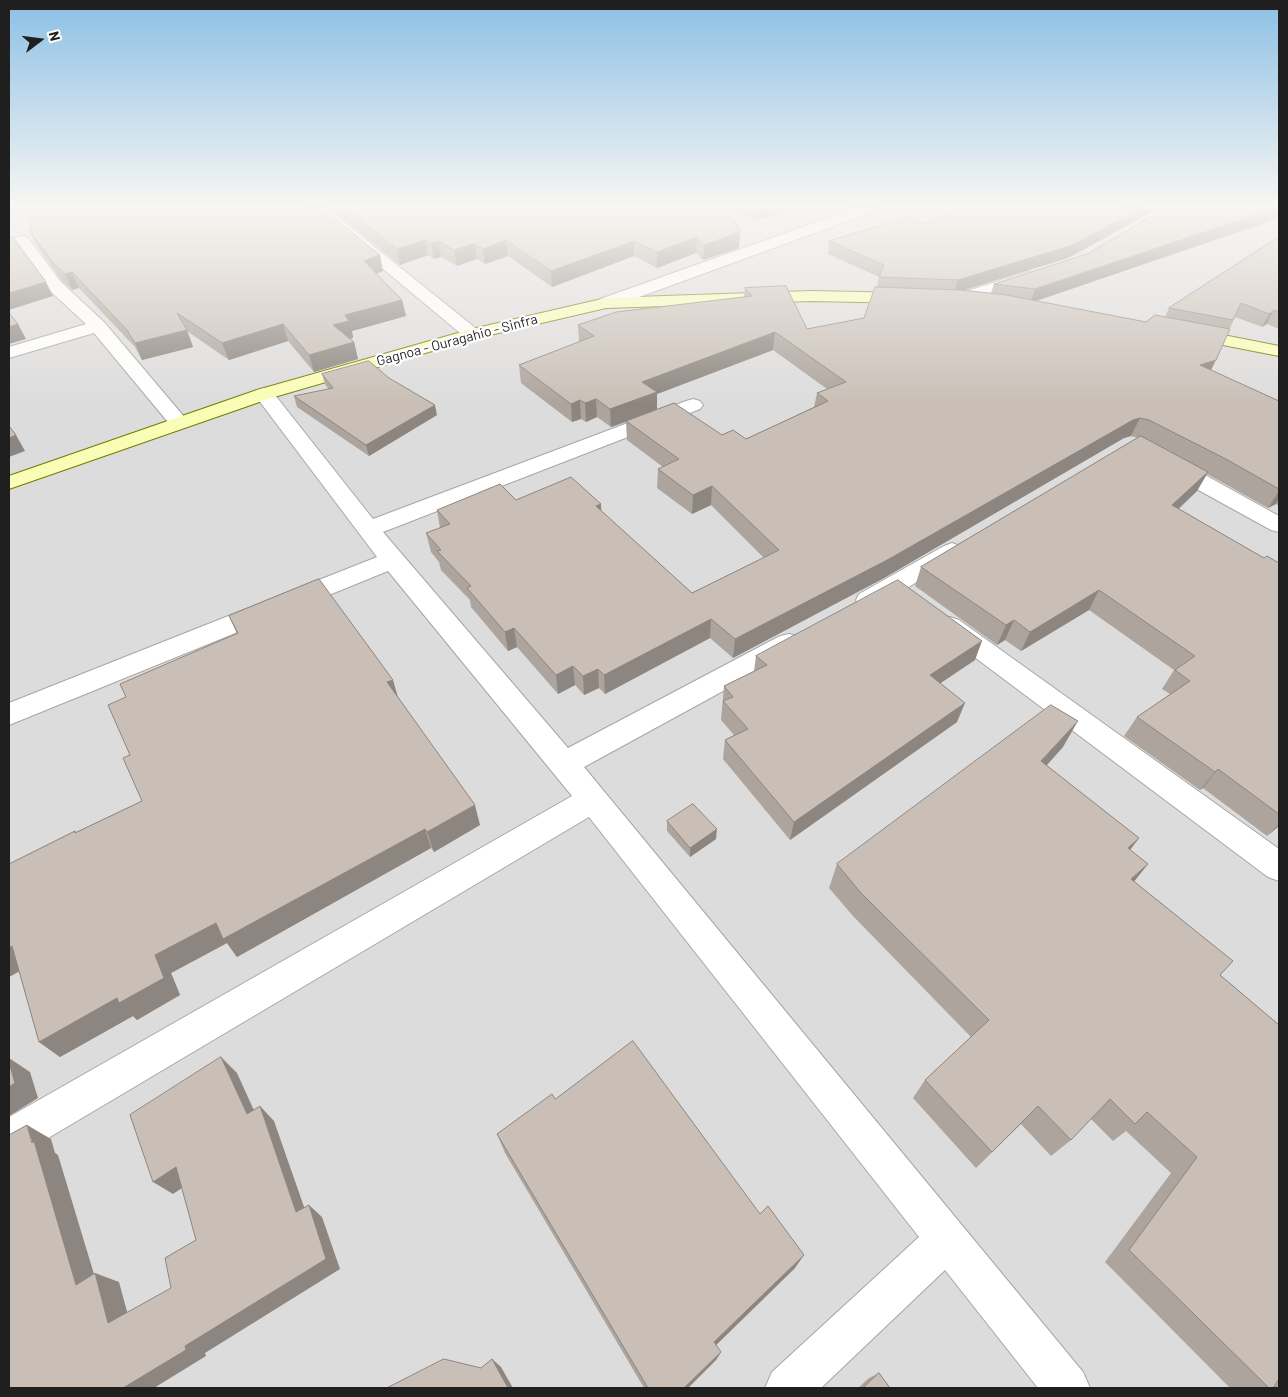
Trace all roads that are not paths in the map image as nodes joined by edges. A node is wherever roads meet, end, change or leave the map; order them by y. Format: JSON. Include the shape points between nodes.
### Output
{"nodes":[{"id":1,"x":46,"y":273,"type":"edge"},
{"id":2,"x":397,"y":273,"type":"edge"},
{"id":3,"x":689,"y":273,"type":"edge"},
{"id":4,"x":1040,"y":273,"type":"edge"},
{"id":5,"x":957,"y":300,"type":"junction"},
{"id":6,"x":606,"y":303,"type":"junction"},
{"id":7,"x":996,"y":305,"type":"edge"},
{"id":8,"x":98,"y":326,"type":"junction"},
{"id":9,"x":1171,"y":330,"type":"edge"},
{"id":10,"x":472,"y":334,"type":"junction"},
{"id":11,"x":1279,"y":351,"type":"edge"},
{"id":12,"x":9,"y":353,"type":"edge"},
{"id":13,"x":264,"y":394,"type":"junction"},
{"id":14,"x":693,"y":406,"type":"dead end"},
{"id":15,"x":179,"y":423,"type":"junction"},
{"id":16,"x":1150,"y":453,"type":"edge"},
{"id":17,"x":9,"y":484,"type":"edge"},
{"id":18,"x":1279,"y":525,"type":"edge"},
{"id":19,"x":368,"y":529,"type":"junction"},
{"id":20,"x":971,"y":540,"type":"edge"},
{"id":21,"x":392,"y":560,"type":"junction"},
{"id":22,"x":894,"y":586,"type":"junction"},
{"id":23,"x":850,"y":609,"type":"edge"},
{"id":24,"x":807,"y":633,"type":"edge"},
{"id":25,"x":9,"y":714,"type":"edge"},
{"id":26,"x":564,"y":764,"type":"junction"},
{"id":27,"x":591,"y":800,"type":"junction"},
{"id":28,"x":1279,"y":867,"type":"edge"},
{"id":29,"x":9,"y":1139,"type":"edge"},
{"id":30,"x":948,"y":1239,"type":"junction"},
{"id":31,"x":788,"y":1388,"type":"edge"},
{"id":32,"x":1067,"y":1388,"type":"edge"}],
"edges":[{"from":1,"to":8,"type":"street","via":[[55,286]]},
{"from":2,"to":10,"type":"street"},
{"from":3,"to":6,"type":"street"},
{"from":4,"to":5,"type":"street"},
{"from":5,"to":6,"type":"main road","name":"Gagnoa - Ouragahio - Sinfra","via":[[811,296]]},
{"from":5,"to":7,"type":"main road","name":"Gagnoa - Ouragahio - Sinfra"},
{"from":6,"to":10,"type":"main road","name":"Gagnoa - Ouragahio - Sinfra"},
{"from":8,"to":12,"type":"street"},
{"from":8,"to":15,"type":"street"},
{"from":9,"to":11,"type":"main road"},
{"from":10,"to":13,"type":"main road","name":"Gagnoa - Ouragahio - Sinfra"},
{"from":13,"to":15,"type":"main road","name":"Gagnoa - Ouragahio - Sinfra"},
{"from":13,"to":19,"type":"street"},
{"from":14,"to":19,"type":"street"},
{"from":15,"to":17,"type":"main road","name":"Gagnoa - Ouragahio - Sinfra"},
{"from":16,"to":18,"type":"street"},
{"from":19,"to":21,"type":"street"},
{"from":20,"to":22,"type":"street"},
{"from":21,"to":25,"type":"street"},
{"from":21,"to":26,"type":"street"},
{"from":22,"to":23,"type":"street"},
{"from":22,"to":28,"type":"street"},
{"from":24,"to":26,"type":"street"},
{"from":26,"to":27,"type":"street"},
{"from":27,"to":29,"type":"street"},
{"from":27,"to":30,"type":"street"},
{"from":30,"to":31,"type":"street"},
{"from":30,"to":32,"type":"street"}]}
